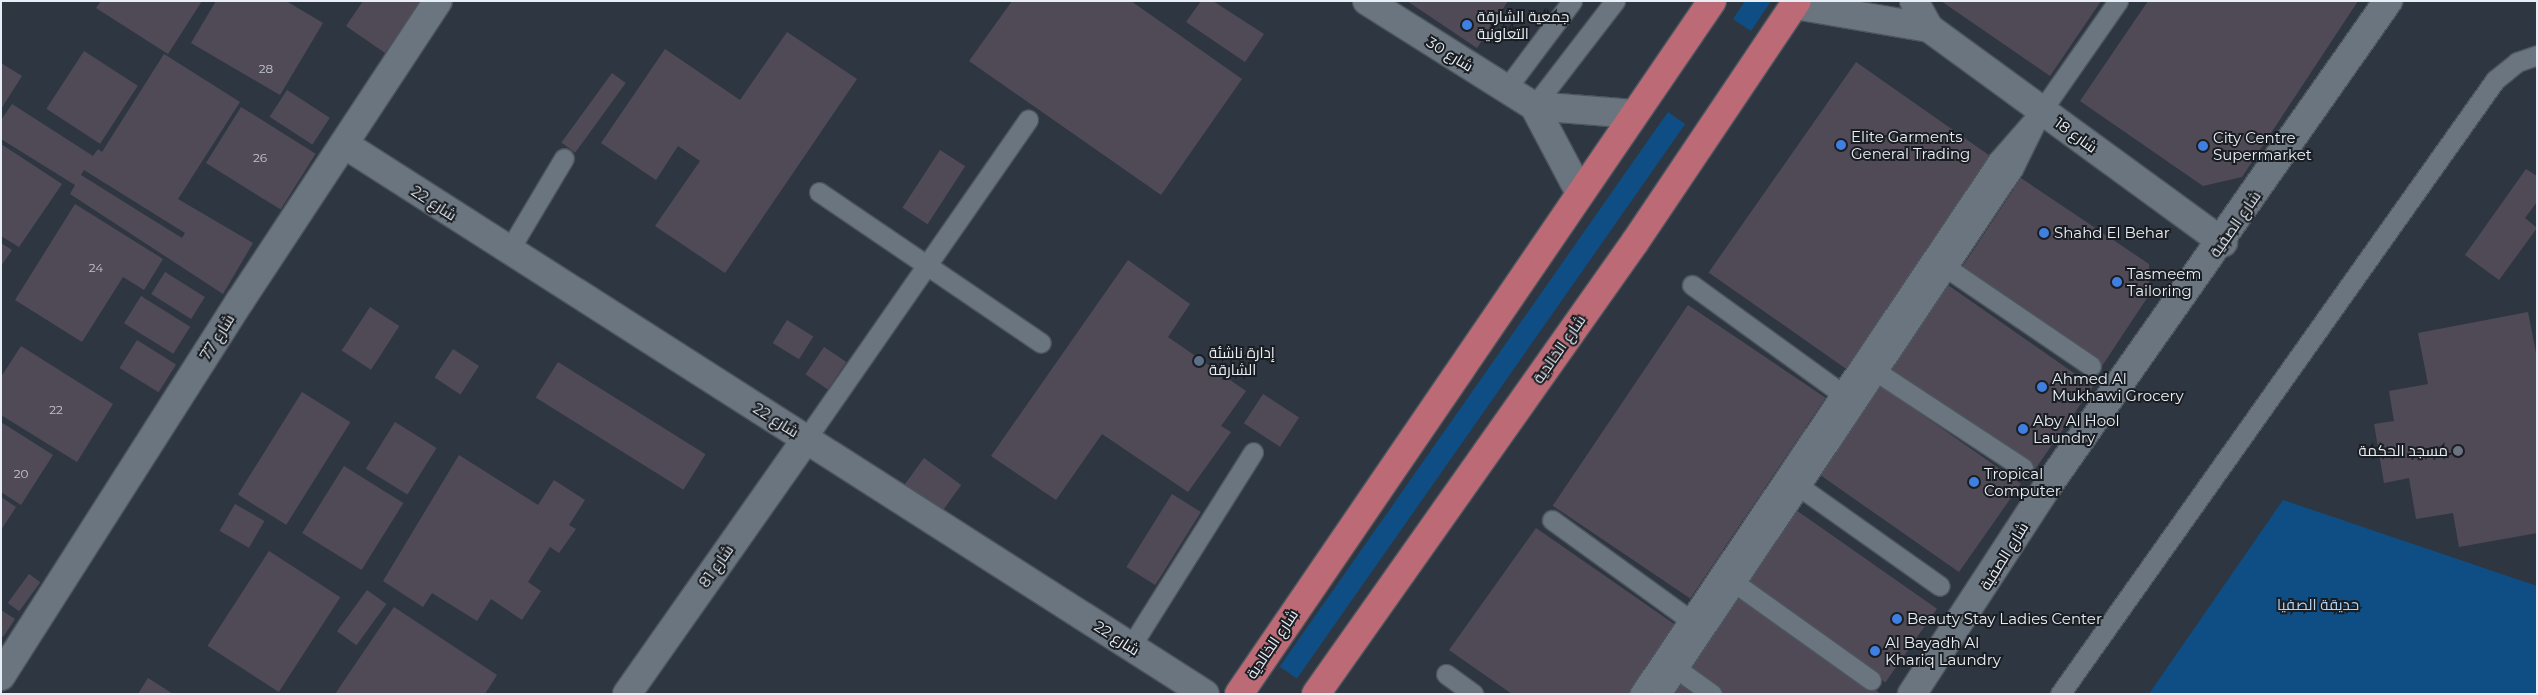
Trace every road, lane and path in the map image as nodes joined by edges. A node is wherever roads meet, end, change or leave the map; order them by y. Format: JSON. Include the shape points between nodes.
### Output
{"nodes":[{"id":1,"x":438,"y":1,"type":"edge"},
{"id":2,"x":1367,"y":1,"type":"edge"},
{"id":3,"x":1572,"y":1,"type":"edge"},
{"id":4,"x":1615,"y":1,"type":"edge"},
{"id":5,"x":1712,"y":1,"type":"edge"},
{"id":6,"x":1914,"y":1,"type":"edge"},
{"id":7,"x":2118,"y":1,"type":"edge"},
{"id":8,"x":2388,"y":1,"type":"edge"},
{"id":9,"x":1796,"y":3,"type":"edge"},
{"id":10,"x":1929,"y":28,"type":"junction"},
{"id":11,"x":2537,"y":55,"type":"edge"},
{"id":12,"x":1506,"y":89,"type":"junction"},
{"id":13,"x":1534,"y":106,"type":"junction"},
{"id":14,"x":2042,"y":110,"type":"junction"},
{"id":15,"x":1634,"y":114,"type":"junction"},
{"id":16,"x":1028,"y":120,"type":"dead end"},
{"id":17,"x":346,"y":146,"type":"junction"},
{"id":18,"x":564,"y":158,"type":"dead end"},
{"id":19,"x":1579,"y":190,"type":"junction"},
{"id":20,"x":819,"y":192,"type":"dead end"},
{"id":21,"x":2224,"y":242,"type":"junction"},
{"id":22,"x":508,"y":252,"type":"junction"},
{"id":23,"x":929,"y":268,"type":"junction"},
{"id":24,"x":1947,"y":268,"type":"junction"},
{"id":25,"x":1692,"y":285,"type":"dead end"},
{"id":26,"x":1041,"y":344,"type":"dead end"},
{"id":27,"x":2091,"y":366,"type":"dead end"},
{"id":28,"x":1877,"y":372,"type":"junction"},
{"id":29,"x":1841,"y":393,"type":"junction"},
{"id":30,"x":806,"y":439,"type":"junction"},
{"id":31,"x":1253,"y":452,"type":"dead end"},
{"id":32,"x":2023,"y":468,"type":"dead end"},
{"id":33,"x":1800,"y":487,"type":"junction"},
{"id":34,"x":1552,"y":520,"type":"dead end"},
{"id":35,"x":1735,"y":583,"type":"junction"},
{"id":36,"x":1940,"y":586,"type":"dead end"},
{"id":37,"x":1689,"y":619,"type":"junction"},
{"id":38,"x":1131,"y":646,"type":"junction"},
{"id":39,"x":1677,"y":669,"type":"junction"},
{"id":40,"x":1446,"y":674,"type":"dead end"},
{"id":41,"x":1,"y":676,"type":"edge"},
{"id":42,"x":1871,"y":680,"type":"dead end"},
{"id":43,"x":627,"y":694,"type":"edge"},
{"id":44,"x":1205,"y":694,"type":"edge"},
{"id":45,"x":1239,"y":694,"type":"edge"},
{"id":46,"x":1316,"y":694,"type":"edge"},
{"id":47,"x":1474,"y":694,"type":"edge"},
{"id":48,"x":1639,"y":694,"type":"edge"},
{"id":49,"x":1661,"y":694,"type":"edge"},
{"id":50,"x":1712,"y":694,"type":"edge"},
{"id":51,"x":1912,"y":694,"type":"edge"},
{"id":52,"x":2060,"y":694,"type":"edge"}],
"edges":[{"from":1,"to":17,"type":"street","name":"شارع 77"},
{"from":2,"to":12,"type":"street","name":"شارع 30"},
{"from":3,"to":12,"type":"lane"},
{"from":4,"to":13,"type":"lane"},
{"from":5,"to":15,"type":"main road","name":"شارع الخالدية"},
{"from":6,"to":10,"type":"street","name":"شارع 18"},
{"from":7,"to":14,"type":"lane"},
{"from":8,"to":21,"type":"street","name":"شارع الصفية"},
{"from":9,"to":10,"type":"street","name":"شارع 18"},
{"from":9,"to":46,"type":"main road","name":"شارع الخالدية","via":[[1636,242]]},
{"from":10,"to":14,"type":"street","name":"شارع 18"},
{"from":11,"to":52,"type":"lane","via":[[2516,62],[2495,80]]},
{"from":12,"to":13,"type":"street","name":"شارع 30"},
{"from":13,"to":15,"type":"street","name":"شارع 30"},
{"from":13,"to":19,"type":"street"},
{"from":14,"to":21,"type":"street","name":"شارع 18"},
{"from":14,"to":24,"type":"lane","via":[[2013,169]]},
{"from":14,"to":29,"type":"lane","via":[[2007,147]]},
{"from":15,"to":19,"type":"main road","name":"شارع الخالدية"},
{"from":16,"to":23,"type":"lane"},
{"from":17,"to":22,"type":"street","name":"شارع 22"},
{"from":17,"to":41,"type":"street","name":"شارع 77","via":[[240,301]]},
{"from":18,"to":22,"type":"lane"},
{"from":19,"to":45,"type":"main road","name":"شارع الخالدية"},
{"from":20,"to":23,"type":"lane"},
{"from":21,"to":51,"type":"street","name":"شارع الصفية","via":[[2047,487]]},
{"from":22,"to":30,"type":"street","name":"شارع 22"},
{"from":23,"to":26,"type":"lane"},
{"from":23,"to":30,"type":"lane"},
{"from":24,"to":27,"type":"lane"},
{"from":24,"to":28,"type":"lane"},
{"from":25,"to":29,"type":"lane"},
{"from":28,"to":32,"type":"lane"},
{"from":28,"to":33,"type":"lane"},
{"from":29,"to":37,"type":"lane"},
{"from":30,"to":38,"type":"street","name":"شارع 22"},
{"from":30,"to":43,"type":"street","name":"شارع 81"},
{"from":31,"to":38,"type":"lane"},
{"from":33,"to":35,"type":"lane"},
{"from":33,"to":36,"type":"lane"},
{"from":34,"to":37,"type":"lane"},
{"from":35,"to":39,"type":"lane"},
{"from":35,"to":42,"type":"lane"},
{"from":37,"to":48,"type":"lane"},
{"from":38,"to":44,"type":"street","name":"شارع 22"},
{"from":39,"to":49,"type":"lane"},
{"from":39,"to":50,"type":"lane"},
{"from":40,"to":47,"type":"lane"}]}
